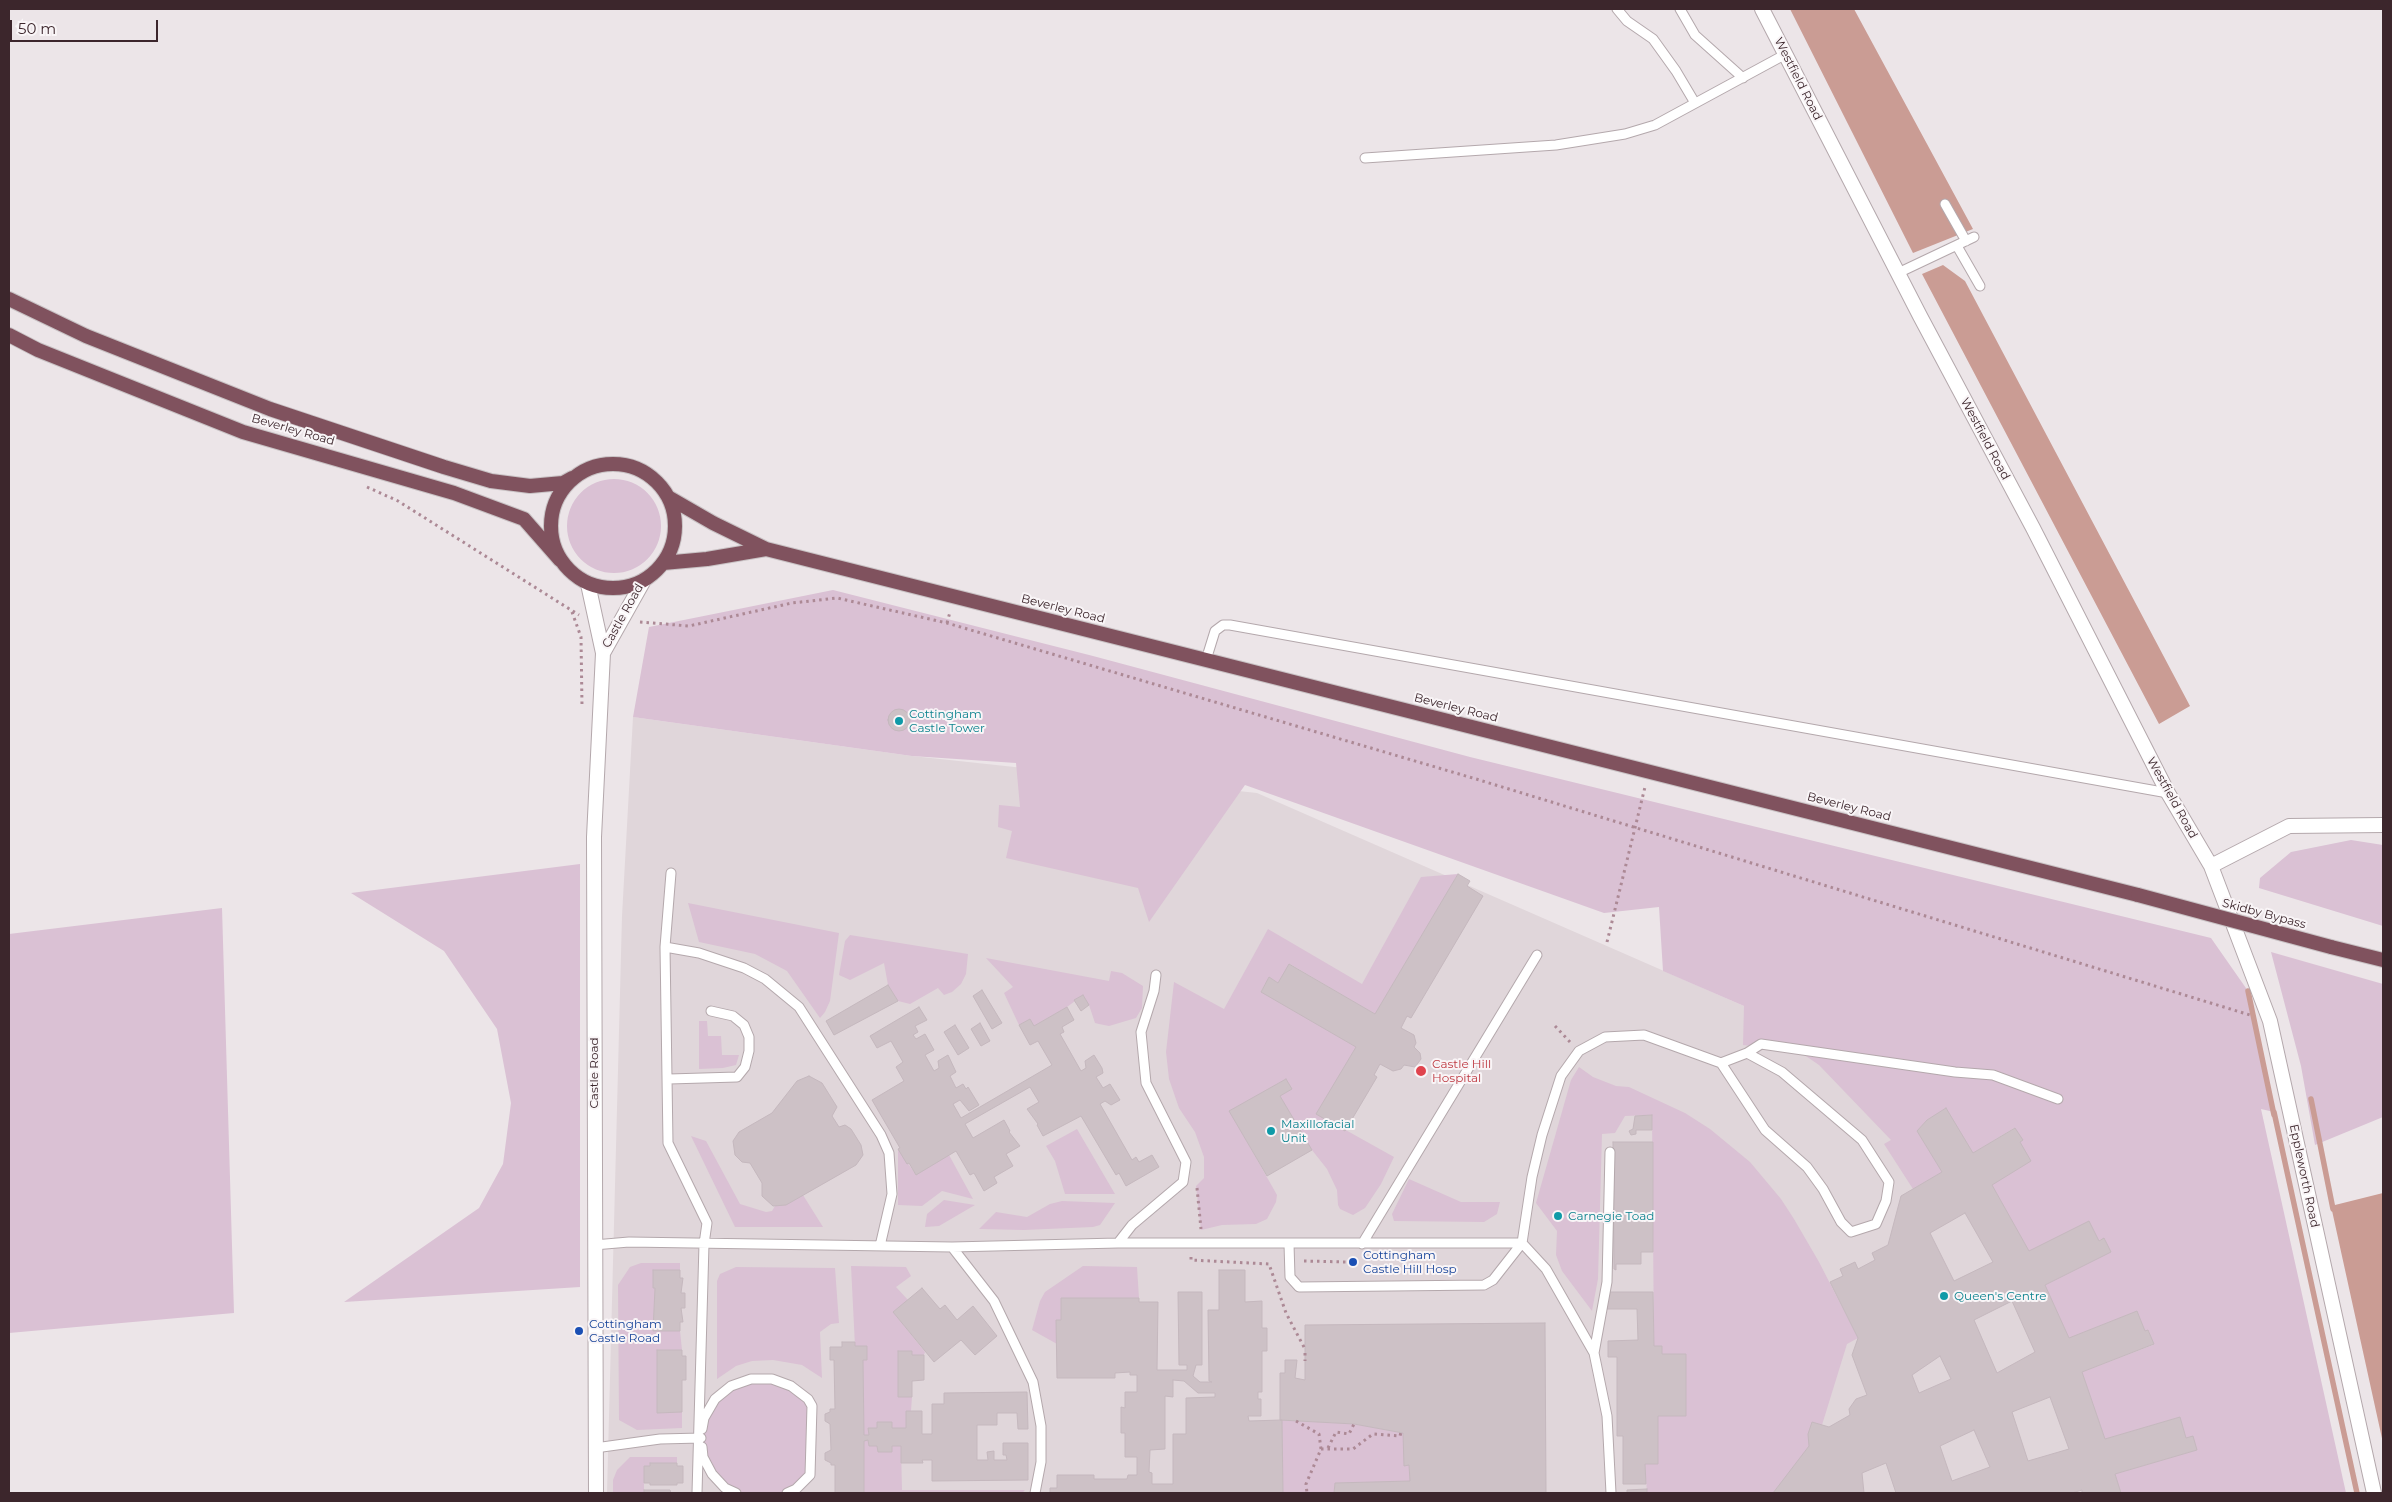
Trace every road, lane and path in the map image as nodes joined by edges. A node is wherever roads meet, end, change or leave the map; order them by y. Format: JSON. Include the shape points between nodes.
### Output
{"nodes":[{"id":1,"x":1617,"y":9,"type":"edge"},
{"id":2,"x":1680,"y":9,"type":"edge"},
{"id":3,"x":1762,"y":9,"type":"edge"},
{"id":4,"x":1786,"y":54,"type":"junction"},
{"id":5,"x":1744,"y":78,"type":"junction"},
{"id":6,"x":1695,"y":103,"type":"junction"},
{"id":7,"x":1365,"y":158,"type":"dead end"},
{"id":8,"x":1944,"y":204,"type":"dead end"},
{"id":9,"x":1957,"y":246,"type":"junction"},
{"id":10,"x":1898,"y":273,"type":"junction"},
{"id":11,"x":1980,"y":286,"type":"dead end"},
{"id":12,"x":9,"y":299,"type":"edge"},
{"id":13,"x":9,"y":335,"type":"edge"},
{"id":14,"x":572,"y":478,"type":"junction"},
{"id":15,"x":364,"y":485,"type":"dead end"},
{"id":16,"x":668,"y":496,"type":"junction"},
{"id":17,"x":766,"y":549,"type":"junction"},
{"id":18,"x":560,"y":560,"type":"junction"},
{"id":19,"x":663,"y":563,"type":"junction"},
{"id":20,"x":644,"y":580,"type":"junction"},
{"id":21,"x":588,"y":584,"type":"junction"},
{"id":22,"x":572,"y":612,"type":"junction"},
{"id":23,"x":582,"y":617,"type":"dead end"},
{"id":24,"x":635,"y":621,"type":"dead end"},
{"id":25,"x":603,"y":653,"type":"junction"},
{"id":26,"x":1206,"y":660,"type":"junction"},
{"id":27,"x":582,"y":710,"type":"dead end"},
{"id":28,"x":1648,"y":772,"type":"junction"},
{"id":29,"x":2168,"y":792,"type":"junction"},
{"id":30,"x":2383,"y":825,"type":"edge"},
{"id":31,"x":1635,"y":828,"type":"junction"},
{"id":32,"x":2211,"y":866,"type":"junction"},
{"id":33,"x":671,"y":872,"type":"dead end"},
{"id":34,"x":2138,"y":896,"type":"joint"},
{"id":35,"x":1607,"y":942,"type":"dead end"},
{"id":36,"x":664,"y":947,"type":"junction"},
{"id":37,"x":1537,"y":955,"type":"dead end"},
{"id":38,"x":2383,"y":960,"type":"edge"},
{"id":39,"x":1156,"y":974,"type":"dead end"},
{"id":40,"x":711,"y":1011,"type":"dead end"},
{"id":41,"x":2270,"y":1021,"type":"junction"},
{"id":42,"x":1555,"y":1026,"type":"dead end"},
{"id":43,"x":1580,"y":1051,"type":"junction"},
{"id":44,"x":1747,"y":1053,"type":"junction"},
{"id":45,"x":1721,"y":1063,"type":"junction"},
{"id":46,"x":668,"y":1079,"type":"junction"},
{"id":47,"x":2058,"y":1099,"type":"dead end"},
{"id":48,"x":1610,"y":1152,"type":"dead end"},
{"id":49,"x":1184,"y":1182,"type":"junction"},
{"id":50,"x":1118,"y":1243,"type":"junction"},
{"id":51,"x":1522,"y":1243,"type":"junction"},
{"id":52,"x":594,"y":1244,"type":"junction"},
{"id":53,"x":704,"y":1244,"type":"junction"},
{"id":54,"x":1192,"y":1244,"type":"junction"},
{"id":55,"x":1289,"y":1244,"type":"junction"},
{"id":56,"x":1362,"y":1244,"type":"junction"},
{"id":57,"x":880,"y":1246,"type":"junction"},
{"id":58,"x":952,"y":1247,"type":"junction"},
{"id":59,"x":1348,"y":1262,"type":"dead end"},
{"id":60,"x":1271,"y":1270,"type":"junction"},
{"id":61,"x":1290,"y":1270,"type":"junction"},
{"id":62,"x":1594,"y":1352,"type":"junction"},
{"id":63,"x":1305,"y":1361,"type":"dead end"},
{"id":64,"x":1296,"y":1421,"type":"dead end"},
{"id":65,"x":1354,"y":1424,"type":"dead end"},
{"id":66,"x":1401,"y":1432,"type":"dead end"},
{"id":67,"x":699,"y":1438,"type":"junction"},
{"id":68,"x":595,"y":1448,"type":"junction"},
{"id":69,"x":1321,"y":1448,"type":"junction"},
{"id":70,"x":1328,"y":1448,"type":"junction"},
{"id":71,"x":596,"y":1493,"type":"edge"},
{"id":72,"x":697,"y":1493,"type":"edge"},
{"id":73,"x":736,"y":1493,"type":"edge"},
{"id":74,"x":787,"y":1493,"type":"edge"},
{"id":75,"x":1035,"y":1493,"type":"edge"},
{"id":76,"x":1307,"y":1493,"type":"edge"},
{"id":77,"x":1611,"y":1493,"type":"edge"},
{"id":78,"x":2374,"y":1493,"type":"edge"}],
"edges":[{"from":1,"to":6,"type":"lane","via":[[1627,22],[1653,39]]},
{"from":2,"to":5,"type":"lane","via":[[1696,35]]},
{"from":3,"to":4,"type":"street","name":"Westfield Road"},
{"from":4,"to":5,"type":"lane"},
{"from":4,"to":10,"type":"street","name":"Westfield Road"},
{"from":5,"to":6,"type":"lane"},
{"from":6,"to":7,"type":"lane","via":[[1656,125],[1625,134],[1556,145]]},
{"from":8,"to":9,"type":"lane","via":[[1970,239]]},
{"from":9,"to":10,"type":"lane"},
{"from":9,"to":11,"type":"lane"},
{"from":10,"to":29,"type":"street","name":"Westfield Road"},
{"from":12,"to":14,"type":"highway","name":"Beverley Road","via":[[86,336],[270,409],[444,466],[492,481],[530,486],[562,483]]},
{"from":13,"to":18,"type":"highway","name":"Beverley Road","via":[[38,350],[243,432],[454,493],[524,519]]},
{"from":14,"to":16,"type":"highway","via":[[588,468],[606,463],[625,464],[642,470],[658,482]]},
{"from":14,"to":18,"type":"highway","via":[[560,492],[550,526]]},
{"from":15,"to":22,"type":"path","via":[[398,501]]},
{"from":16,"to":17,"type":"highway","name":"Beverley Road"},
{"from":16,"to":19,"type":"highway","via":[[675,530],[672,547]]},
{"from":17,"to":19,"type":"highway","name":"Beverley Road"},
{"from":17,"to":26,"type":"highway","name":"Beverley Road"},
{"from":18,"to":21,"type":"highway"},
{"from":19,"to":20,"type":"highway"},
{"from":20,"to":21,"type":"highway","via":[[616,588]]},
{"from":20,"to":25,"type":"street","name":"Castle Road"},
{"from":21,"to":25,"type":"street","name":"Castle Road"},
{"from":22,"to":23,"type":"path"},
{"from":22,"to":27,"type":"path","via":[[581,637]]},
{"from":24,"to":31,"type":"path","via":[[689,626],[792,603],[837,598],[947,623]]},
{"from":25,"to":52,"type":"street","name":"Castle Road","via":[[594,838]]},
{"from":26,"to":28,"type":"highway","name":"Beverley Road"},
{"from":26,"to":29,"type":"lane","via":[[1218,627],[1239,626]]},
{"from":28,"to":31,"type":"path"},
{"from":28,"to":34,"type":"highway","name":"Beverley Road"},
{"from":29,"to":32,"type":"street","name":"Westfield Road"},
{"from":30,"to":32,"type":"street","via":[[2290,826]]},
{"from":31,"to":35,"type":"path"},
{"from":31,"to":41,"type":"path"},
{"from":32,"to":41,"type":"street","name":"Eppleworth Road"},
{"from":33,"to":36,"type":"lane"},
{"from":34,"to":38,"type":"highway","name":"Skidby Bypass","bridge":true},
{"from":36,"to":46,"type":"lane"},
{"from":36,"to":57,"type":"lane","via":[[699,953],[744,968],[765,979],[799,1007],[881,1135],[889,1153],[892,1194]]},
{"from":37,"to":56,"type":"lane"},
{"from":39,"to":49,"type":"lane","via":[[1141,1032],[1146,1083],[1186,1162]]},
{"from":40,"to":46,"type":"lane","via":[[733,1016],[744,1025],[749,1037],[745,1067],[737,1077]]},
{"from":41,"to":78,"type":"street","name":"Eppleworth Road"},
{"from":42,"to":43,"type":"path"},
{"from":43,"to":45,"type":"lane","via":[[1605,1037],[1644,1035]]},
{"from":43,"to":51,"type":"lane","via":[[1561,1076],[1542,1135]]},
{"from":44,"to":45,"type":"lane"},
{"from":44,"to":45,"type":"lane","via":[[1782,1072],[1862,1140],[1889,1182],[1876,1224],[1851,1232],[1841,1222],[1806,1167],[1766,1130]]},
{"from":44,"to":47,"type":"lane","via":[[1761,1044],[1993,1075]]},
{"from":46,"to":53,"type":"lane","via":[[668,1143],[707,1223]]},
{"from":48,"to":62,"type":"lane","via":[[1607,1282]]},
{"from":49,"to":50,"type":"lane","via":[[1132,1225]]},
{"from":49,"to":54,"type":"path","via":[[1196,1186],[1201,1230],[1192,1230]]},
{"from":50,"to":54,"type":"lane"},
{"from":50,"to":58,"type":"lane"},
{"from":51,"to":56,"type":"lane"},
{"from":51,"to":61,"type":"lane","via":[[1493,1280],[1484,1285],[1299,1287],[1290,1277]]},
{"from":51,"to":62,"type":"lane","via":[[1546,1269]]},
{"from":52,"to":53,"type":"lane"},
{"from":52,"to":68,"type":"street","name":"Castle Road"},
{"from":53,"to":57,"type":"lane"},
{"from":53,"to":67,"type":"lane"},
{"from":54,"to":55,"type":"lane"},
{"from":54,"to":60,"type":"path","via":[[1191,1260],[1268,1264]]},
{"from":55,"to":56,"type":"lane"},
{"from":55,"to":61,"type":"lane"},
{"from":57,"to":58,"type":"lane"},
{"from":58,"to":75,"type":"lane","via":[[994,1301],[1033,1382],[1041,1426],[1041,1462]]},
{"from":59,"to":61,"type":"path","via":[[1303,1261],[1303,1270]]},
{"from":60,"to":61,"type":"path"},
{"from":60,"to":63,"type":"path","via":[[1286,1313],[1305,1351]]},
{"from":62,"to":77,"type":"lane","via":[[1607,1416]]},
{"from":64,"to":69,"type":"path","via":[[1319,1434]]},
{"from":65,"to":70,"type":"path","via":[[1349,1434],[1336,1432]]},
{"from":66,"to":70,"type":"path","via":[[1400,1436],[1373,1434],[1354,1449]]},
{"from":67,"to":68,"type":"lane","via":[[660,1439]]},
{"from":67,"to":72,"type":"lane"},
{"from":67,"to":73,"type":"lane","via":[[712,1474],[725,1488]]},
{"from":67,"to":74,"type":"lane","via":[[704,1418],[715,1399],[731,1386],[751,1379],[772,1379],[792,1386],[812,1406],[810,1476]]},
{"from":68,"to":71,"type":"street","name":"Castle Road"},
{"from":69,"to":70,"type":"path"},
{"from":69,"to":76,"type":"path","via":[[1306,1484]]}]}
